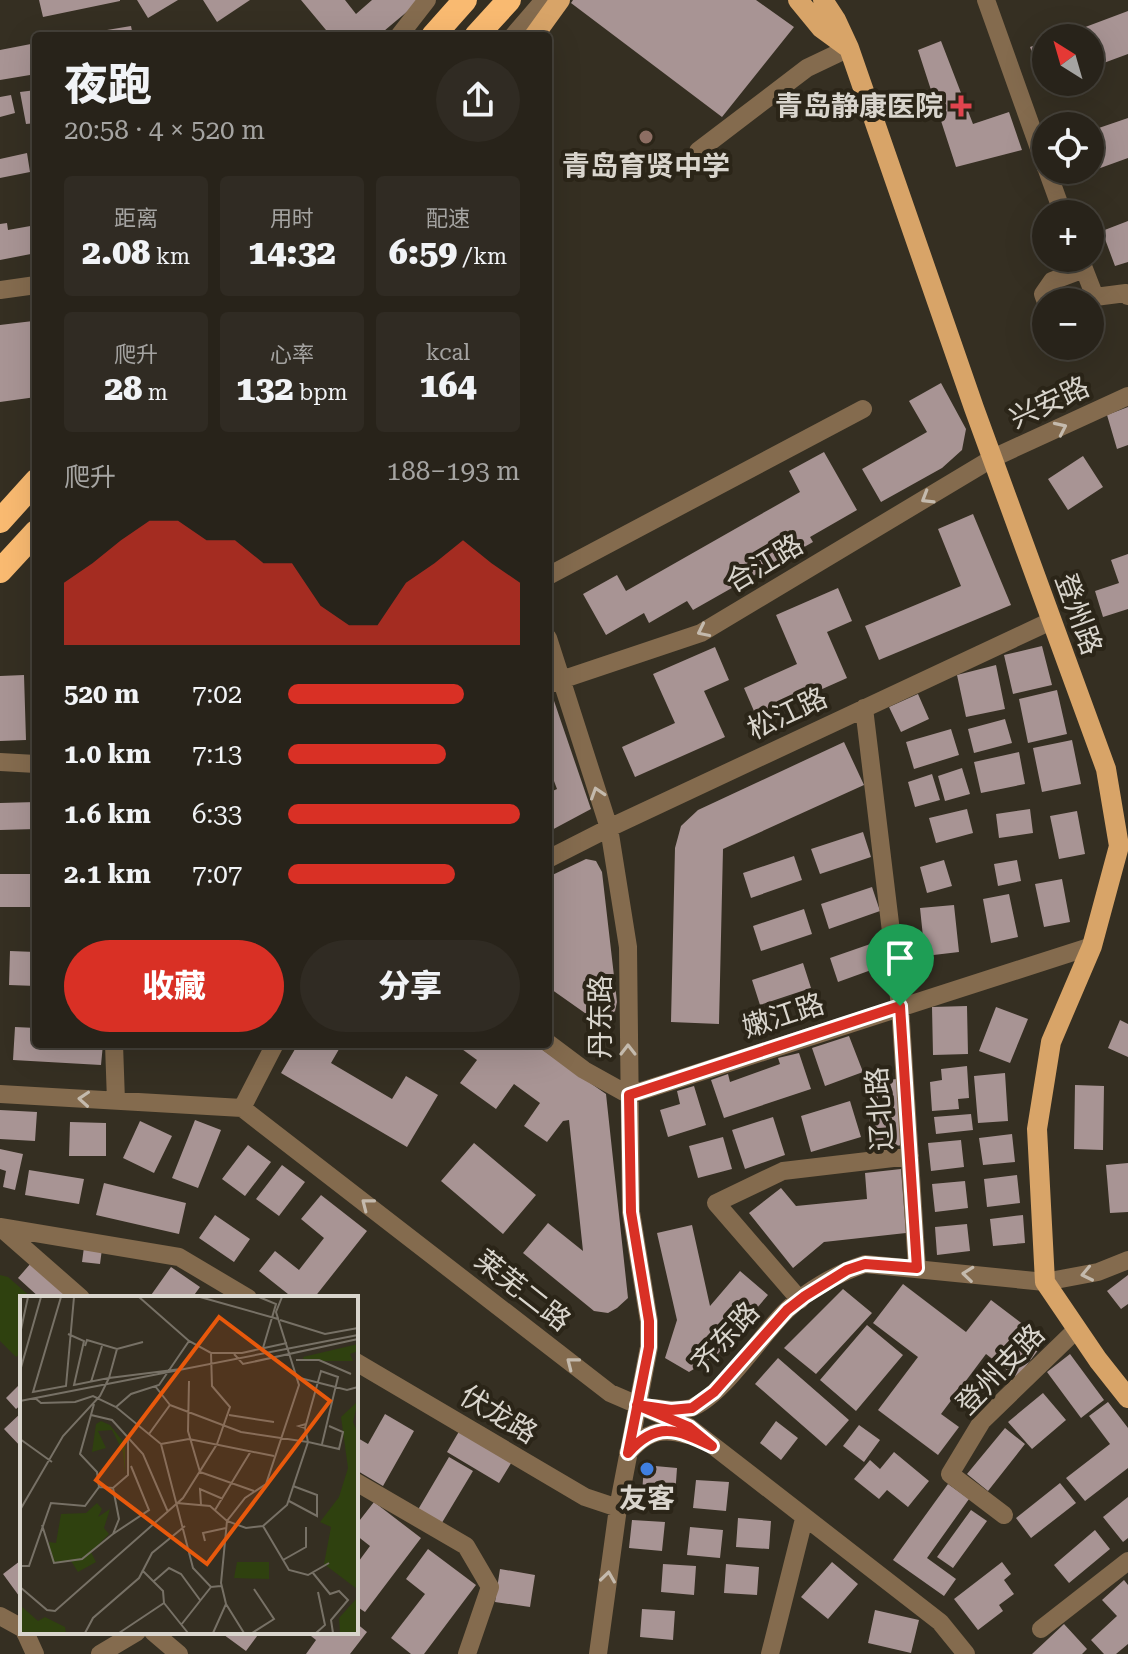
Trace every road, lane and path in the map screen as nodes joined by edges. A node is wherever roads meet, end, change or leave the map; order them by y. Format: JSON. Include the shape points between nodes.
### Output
{"nodes":[{"id":1,"x":427,"y":0,"type":"edge"},
{"id":2,"x":465,"y":0,"type":"edge"},
{"id":3,"x":509,"y":0,"type":"edge"},
{"id":4,"x":544,"y":0,"type":"edge"},
{"id":5,"x":560,"y":0,"type":"edge"},
{"id":6,"x":798,"y":0,"type":"edge"},
{"id":7,"x":823,"y":0,"type":"edge"},
{"id":8,"x":986,"y":0,"type":"edge"},
{"id":9,"x":402,"y":32,"type":"edge"},
{"id":10,"x":437,"y":32,"type":"edge"},
{"id":11,"x":480,"y":32,"type":"edge"},
{"id":12,"x":516,"y":32,"type":"edge"},
{"id":13,"x":537,"y":32,"type":"edge"},
{"id":14,"x":849,"y":48,"type":"junction"},
{"id":15,"x":1032,"y":130,"type":"edge"},
{"id":16,"x":698,"y":151,"type":"dead end"},
{"id":17,"x":1067,"y":272,"type":"edge"},
{"id":18,"x":32,"y":286,"type":"edge"},
{"id":19,"x":1047,"y":288,"type":"edge"},
{"id":20,"x":0,"y":290,"type":"edge"},
{"id":21,"x":1128,"y":296,"type":"edge"},
{"id":22,"x":1104,"y":298,"type":"edge"},
{"id":23,"x":1128,"y":396,"type":"edge"},
{"id":24,"x":863,"y":409,"type":"dead end"},
{"id":25,"x":993,"y":458,"type":"junction"},
{"id":26,"x":32,"y":485,"type":"edge"},
{"id":27,"x":1,"y":519,"type":"edge"},
{"id":28,"x":32,"y":536,"type":"edge"},
{"id":29,"x":0,"y":571,"type":"edge"},
{"id":30,"x":552,"y":574,"type":"edge"},
{"id":31,"x":0,"y":584,"type":"edge"},
{"id":32,"x":1051,"y":621,"type":"junction"},
{"id":33,"x":554,"y":682,"type":"edge"},
{"id":34,"x":864,"y":708,"type":"junction"},
{"id":35,"x":0,"y":762,"type":"edge"},
{"id":36,"x":32,"y":764,"type":"edge"},
{"id":37,"x":609,"y":828,"type":"junction"},
{"id":38,"x":552,"y":857,"type":"edge"},
{"id":39,"x":1092,"y":946,"type":"junction"},
{"id":40,"x":900,"y":1006,"type":"junction"},
{"id":41,"x":552,"y":1046,"type":"edge"},
{"id":42,"x":114,"y":1048,"type":"edge"},
{"id":43,"x":273,"y":1048,"type":"edge"},
{"id":44,"x":0,"y":1094,"type":"edge"},
{"id":45,"x":629,"y":1095,"type":"junction"},
{"id":46,"x":116,"y":1101,"type":"junction"},
{"id":47,"x":242,"y":1108,"type":"junction"},
{"id":48,"x":910,"y":1156,"type":"junction"},
{"id":49,"x":0,"y":1227,"type":"edge"},
{"id":50,"x":1128,"y":1260,"type":"edge"},
{"id":51,"x":917,"y":1268,"type":"junction"},
{"id":52,"x":1045,"y":1282,"type":"junction"},
{"id":53,"x":79,"y":1296,"type":"edge"},
{"id":54,"x":245,"y":1296,"type":"edge"},
{"id":55,"x":800,"y":1300,"type":"junction"},
{"id":56,"x":1077,"y":1329,"type":"junction"},
{"id":57,"x":358,"y":1363,"type":"edge"},
{"id":58,"x":714,"y":1392,"type":"junction"},
{"id":59,"x":1128,"y":1398,"type":"edge"},
{"id":60,"x":637,"y":1405,"type":"junction"},
{"id":61,"x":712,"y":1446,"type":"junction"},
{"id":62,"x":628,"y":1453,"type":"junction"},
{"id":63,"x":358,"y":1483,"type":"edge"},
{"id":64,"x":618,"y":1508,"type":"junction"},
{"id":65,"x":1004,"y":1515,"type":"dead end"},
{"id":66,"x":804,"y":1519,"type":"junction"},
{"id":67,"x":1128,"y":1561,"type":"edge"},
{"id":68,"x":0,"y":1616,"type":"edge"},
{"id":69,"x":20,"y":1628,"type":"edge"},
{"id":70,"x":1041,"y":1629,"type":"dead end"},
{"id":71,"x":26,"y":1634,"type":"edge"},
{"id":72,"x":134,"y":1634,"type":"edge"},
{"id":73,"x":155,"y":1634,"type":"edge"},
{"id":74,"x":35,"y":1654,"type":"edge"},
{"id":75,"x":100,"y":1654,"type":"edge"},
{"id":76,"x":179,"y":1654,"type":"edge"},
{"id":77,"x":467,"y":1654,"type":"edge"},
{"id":78,"x":598,"y":1654,"type":"edge"},
{"id":79,"x":770,"y":1654,"type":"edge"},
{"id":80,"x":966,"y":1654,"type":"edge"}],
"edges":[{"from":1,"to":9,"type":"street"},
{"from":2,"to":10,"type":"highway"},
{"from":3,"to":11,"type":"highway"},
{"from":4,"to":12,"type":"street"},
{"from":5,"to":13,"type":"main road"},
{"from":6,"to":14,"type":"main road","via":[[821,28]]},
{"from":7,"to":14,"type":"main road","name":"登州路"},
{"from":8,"to":15,"type":"street"},
{"from":14,"to":16,"type":"street","via":[[807,68]]},
{"from":14,"to":25,"type":"main road","name":"登州路"},
{"from":17,"to":19,"type":"street"},
{"from":18,"to":20,"type":"street"},
{"from":21,"to":22,"type":"street"},
{"from":25,"to":23,"type":"street","name":"兴安路","one_way":true},
{"from":24,"to":30,"type":"street"},
{"from":25,"to":32,"type":"main road","name":"登州路"},
{"from":25,"to":33,"type":"street","name":"合江路","one_way":true,"via":[[701,633]]},
{"from":26,"to":27,"type":"highway"},
{"from":28,"to":29,"type":"highway"},
{"from":28,"to":31,"type":"highway"},
{"from":32,"to":34,"type":"street","name":"松江路"},
{"from":32,"to":39,"type":"main road","name":"登州路","via":[[1106,769],[1119,846]]},
{"from":37,"to":33,"type":"street","name":"丹东路","one_way":true},
{"from":34,"to":37,"type":"street","name":"松江路"},
{"from":34,"to":40,"type":"street","name":"辽北路"},
{"from":35,"to":36,"type":"street"},
{"from":37,"to":38,"type":"street","name":"松江路"},
{"from":45,"to":37,"type":"street","name":"丹东路","one_way":true,"via":[[628,947]]},
{"from":39,"to":40,"type":"street","name":"嫩江路"},
{"from":39,"to":52,"type":"main road","name":"登州路","via":[[1051,1042],[1037,1129]]},
{"from":40,"to":45,"type":"street","name":"嫩江路"},
{"from":40,"to":48,"type":"street","name":"辽北路"},
{"from":41,"to":45,"type":"street"},
{"from":42,"to":46,"type":"street"},
{"from":43,"to":47,"type":"street"},
{"from":46,"to":44,"type":"street","one_way":true},
{"from":45,"to":60,"type":"street","name":"丹东路","via":[[631,1212],[649,1321]]},
{"from":46,"to":47,"type":"street"},
{"from":60,"to":47,"type":"street","name":"莱芜二路","one_way":true,"via":[[610,1393]]},
{"from":48,"to":51,"type":"street","name":"辽北路"},
{"from":48,"to":55,"type":"street","via":[[783,1171],[716,1203]]},
{"from":49,"to":53,"type":"street"},
{"from":49,"to":54,"type":"street","via":[[179,1257]]},
{"from":50,"to":52,"type":"street","one_way":true},
{"from":52,"to":51,"type":"street","name":"齐东路","one_way":true},
{"from":51,"to":55,"type":"street","name":"齐东路","via":[[865,1264]]},
{"from":52,"to":56,"type":"main road"},
{"from":55,"to":58,"type":"street","name":"齐东路"},
{"from":56,"to":59,"type":"main road"},
{"from":56,"to":65,"type":"street","name":"登州支路","via":[[982,1421],[950,1474]]},
{"from":57,"to":64,"type":"street","name":"伏龙路","via":[[585,1497]]},
{"from":58,"to":60,"type":"street","name":"齐东路","via":[[692,1408]]},
{"from":58,"to":61,"type":"street","via":[[699,1416]]},
{"from":60,"to":61,"type":"street","name":"莱芜二路","via":[[689,1427]]},
{"from":60,"to":62,"type":"street"},
{"from":61,"to":62,"type":"street","via":[[675,1431],[656,1431]]},
{"from":61,"to":66,"type":"street","name":"莱芜二路"},
{"from":62,"to":64,"type":"street"},
{"from":63,"to":77,"type":"street","via":[[466,1546],[490,1587]]},
{"from":78,"to":64,"type":"street","one_way":true},
{"from":66,"to":79,"type":"street"},
{"from":66,"to":80,"type":"street","name":"莱芜二路","via":[[940,1622]]},
{"from":67,"to":70,"type":"street"},
{"from":68,"to":69,"type":"street"},
{"from":71,"to":74,"type":"street"},
{"from":72,"to":75,"type":"street"},
{"from":73,"to":76,"type":"street"}]}
